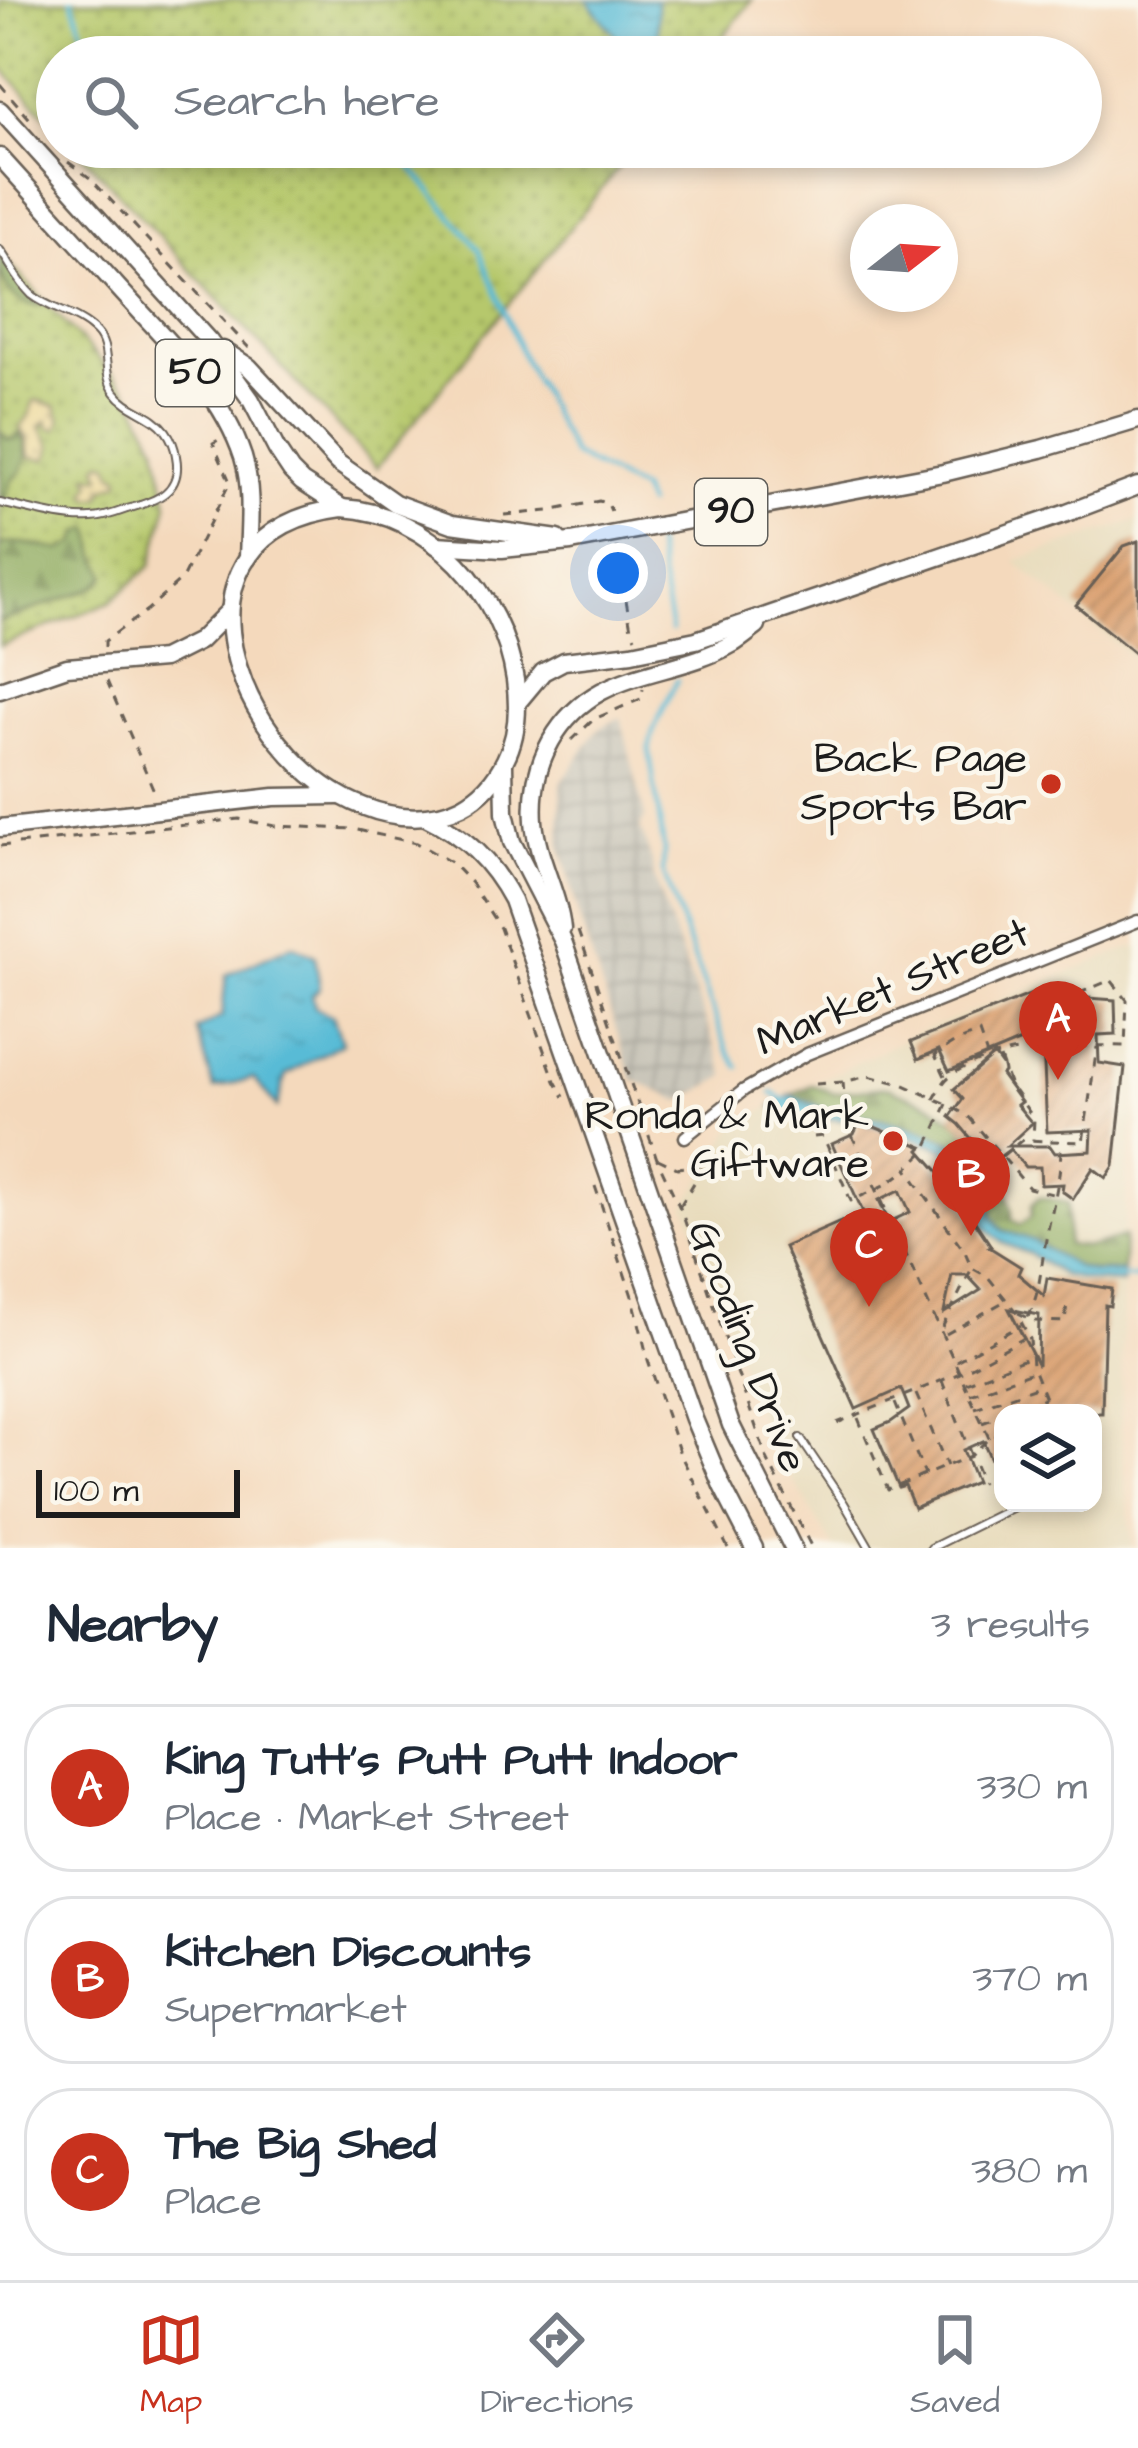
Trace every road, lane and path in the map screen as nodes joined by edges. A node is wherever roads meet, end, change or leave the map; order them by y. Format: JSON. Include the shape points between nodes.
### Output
{"nodes":[{"id":1,"x":0,"y":84,"type":"edge"},
{"id":2,"x":0,"y":110,"type":"edge"},
{"id":3,"x":36,"y":126,"type":"edge"},
{"id":4,"x":36,"y":150,"type":"edge"},
{"id":5,"x":0,"y":158,"type":"edge"},
{"id":6,"x":52,"y":168,"type":"edge"},
{"id":7,"x":77,"y":168,"type":"edge"},
{"id":8,"x":0,"y":250,"type":"edge"},
{"id":9,"x":209,"y":341,"type":"junction"},
{"id":10,"x":257,"y":357,"type":"dead end"},
{"id":11,"x":1138,"y":420,"type":"edge"},
{"id":12,"x":222,"y":438,"type":"dead end"},
{"id":13,"x":1138,"y":486,"type":"edge"},
{"id":14,"x":0,"y":503,"type":"edge"},
{"id":15,"x":342,"y":508,"type":"junction"},
{"id":16,"x":611,"y":511,"type":"dead end"},
{"id":17,"x":502,"y":515,"type":"dead end"},
{"id":18,"x":571,"y":542,"type":"junction"},
{"id":19,"x":436,"y":545,"type":"junction"},
{"id":20,"x":617,"y":545,"type":"dead end"},
{"id":21,"x":248,"y":558,"type":"junction"},
{"id":22,"x":230,"y":610,"type":"junction"},
{"id":23,"x":773,"y":615,"type":"junction"},
{"id":24,"x":635,"y":638,"type":"dead end"},
{"id":25,"x":105,"y":641,"type":"dead end"},
{"id":26,"x":105,"y":676,"type":"dead end"},
{"id":27,"x":642,"y":687,"type":"dead end"},
{"id":28,"x":0,"y":690,"type":"edge"},
{"id":29,"x":518,"y":702,"type":"junction"},
{"id":30,"x":563,"y":750,"type":"dead end"},
{"id":31,"x":503,"y":764,"type":"junction"},
{"id":32,"x":339,"y":796,"type":"junction"},
{"id":33,"x":158,"y":801,"type":"dead end"},
{"id":34,"x":424,"y":816,"type":"junction"},
{"id":35,"x":0,"y":828,"type":"edge"},
{"id":36,"x":0,"y":846,"type":"edge"},
{"id":37,"x":1138,"y":921,"type":"edge"},
{"id":38,"x":575,"y":925,"type":"dead end"},
{"id":39,"x":563,"y":941,"type":"junction"},
{"id":40,"x":1097,"y":1046,"type":"junction"},
{"id":41,"x":1028,"y":1051,"type":"junction"},
{"id":42,"x":987,"y":1056,"type":"junction"},
{"id":43,"x":999,"y":1057,"type":"junction"},
{"id":44,"x":946,"y":1078,"type":"junction"},
{"id":45,"x":843,"y":1082,"type":"junction"},
{"id":46,"x":816,"y":1084,"type":"dead end"},
{"id":47,"x":934,"y":1099,"type":"junction"},
{"id":48,"x":566,"y":1101,"type":"dead end"},
{"id":49,"x":947,"y":1104,"type":"junction"},
{"id":50,"x":685,"y":1137,"type":"dead end"},
{"id":51,"x":814,"y":1137,"type":"dead end"},
{"id":52,"x":1034,"y":1140,"type":"junction"},
{"id":53,"x":1061,"y":1141,"type":"junction"},
{"id":54,"x":715,"y":1149,"type":"dead end"},
{"id":55,"x":1002,"y":1156,"type":"junction"},
{"id":56,"x":657,"y":1159,"type":"junction"},
{"id":57,"x":704,"y":1165,"type":"junction"},
{"id":58,"x":589,"y":1168,"type":"dead end"},
{"id":59,"x":908,"y":1169,"type":"junction"},
{"id":60,"x":877,"y":1190,"type":"junction"},
{"id":61,"x":1056,"y":1195,"type":"junction"},
{"id":62,"x":680,"y":1208,"type":"junction"},
{"id":63,"x":972,"y":1268,"type":"junction"},
{"id":64,"x":1007,"y":1300,"type":"junction"},
{"id":65,"x":1067,"y":1302,"type":"dead end"},
{"id":66,"x":1016,"y":1312,"type":"junction"},
{"id":67,"x":1028,"y":1318,"type":"junction"},
{"id":68,"x":1023,"y":1324,"type":"junction"},
{"id":69,"x":943,"y":1332,"type":"junction"},
{"id":70,"x":1029,"y":1336,"type":"junction"},
{"id":71,"x":1031,"y":1356,"type":"junction"},
{"id":72,"x":956,"y":1361,"type":"junction"},
{"id":73,"x":1034,"y":1371,"type":"junction"},
{"id":74,"x":960,"y":1373,"type":"junction"},
{"id":75,"x":942,"y":1381,"type":"junction"},
{"id":76,"x":965,"y":1383,"type":"junction"},
{"id":77,"x":1040,"y":1385,"type":"junction"},
{"id":78,"x":915,"y":1392,"type":"junction"},
{"id":79,"x":970,"y":1394,"type":"junction"},
{"id":80,"x":1046,"y":1398,"type":"junction"},
{"id":81,"x":894,"y":1401,"type":"junction"},
{"id":82,"x":1031,"y":1404,"type":"edge"},
{"id":83,"x":1048,"y":1404,"type":"edge"},
{"id":84,"x":975,"y":1408,"type":"junction"},
{"id":85,"x":857,"y":1417,"type":"junction"},
{"id":86,"x":994,"y":1418,"type":"edge"},
{"id":87,"x":837,"y":1423,"type":"dead end"},
{"id":88,"x":982,"y":1423,"type":"junction"},
{"id":89,"x":994,"y":1437,"type":"edge"},
{"id":90,"x":800,"y":1438,"type":"dead end"},
{"id":91,"x":989,"y":1438,"type":"junction"},
{"id":92,"x":971,"y":1456,"type":"junction"},
{"id":93,"x":947,"y":1466,"type":"junction"},
{"id":94,"x":926,"y":1475,"type":"junction"},
{"id":95,"x":982,"y":1484,"type":"dead end"},
{"id":96,"x":1004,"y":1512,"type":"edge"},
{"id":97,"x":728,"y":1547,"type":"edge"},
{"id":98,"x":754,"y":1548,"type":"edge"},
{"id":99,"x":793,"y":1548,"type":"edge"},
{"id":100,"x":812,"y":1548,"type":"edge"},
{"id":101,"x":870,"y":1548,"type":"edge"},
{"id":102,"x":932,"y":1548,"type":"edge"}],
"edges":[{"from":1,"to":3,"type":"path"},
{"from":2,"to":4,"type":"main road","number":"50"},
{"from":5,"to":21,"type":"main road","number":"50","via":[[214,400],[247,473]]},
{"from":6,"to":9,"type":"main road","number":"50"},
{"from":7,"to":10,"type":"path"},
{"from":8,"to":14,"type":"lane","via":[[35,298],[96,332],[111,386],[166,430],[178,469],[160,498],[90,519]]},
{"from":9,"to":15,"type":"main road","number":"50","via":[[291,471]]},
{"from":9,"to":18,"type":"main road","via":[[249,368],[375,491],[452,524]]},
{"from":11,"to":18,"type":"main road","number":"90","via":[[943,473]]},
{"from":12,"to":25,"type":"path","via":[[213,442],[230,482],[182,579]]},
{"from":13,"to":23,"type":"main road"},
{"from":15,"to":19,"type":"main road","number":"90","via":[[386,516]]},
{"from":15,"to":21,"type":"main road","via":[[294,521]]},
{"from":16,"to":17,"type":"path","via":[[598,501]]},
{"from":18,"to":19,"type":"main road","number":"90"},
{"from":19,"to":29,"type":"main road","via":[[496,618]]},
{"from":20,"to":24,"type":"path"},
{"from":21,"to":22,"type":"main road"},
{"from":22,"to":28,"type":"main road","via":[[178,655],[68,667]]},
{"from":22,"to":32,"type":"main road","via":[[253,706],[286,753]]},
{"from":23,"to":29,"type":"main road","via":[[672,646],[563,661]]},
{"from":23,"to":39,"type":"main road","via":[[732,644],[604,689],[557,731],[533,808]]},
{"from":26,"to":33,"type":"path"},
{"from":27,"to":30,"type":"path","via":[[641,699],[594,719]]},
{"from":29,"to":31,"type":"main road"},
{"from":31,"to":34,"type":"main road","via":[[474,799]]},
{"from":31,"to":39,"type":"main road","name":"Gooding Drive","via":[[512,842]]},
{"from":32,"to":34,"type":"main road","via":[[381,813]]},
{"from":32,"to":35,"type":"main road"},
{"from":34,"to":98,"type":"main road","name":"Gooding Drive","via":[[472,845],[512,900],[694,1419]]},
{"from":36,"to":48,"type":"path","via":[[239,819],[428,847],[463,872],[500,928]]},
{"from":37,"to":50,"type":"street","name":"Market Street","via":[[807,1054],[743,1090]]},
{"from":38,"to":56,"type":"path"},
{"from":39,"to":99,"type":"main road","name":"Gooding Drive","via":[[731,1425]]},
{"from":40,"to":41,"type":"path"},
{"from":40,"to":41,"type":"path","via":[[1125,1046],[1126,1000],[1111,980],[1019,1024]]},
{"from":40,"to":53,"type":"path","via":[[1084,1142]]},
{"from":41,"to":43,"type":"path"},
{"from":42,"to":43,"type":"path"},
{"from":42,"to":44,"type":"path"},
{"from":42,"to":44,"type":"path","via":[[979,1033],[955,1042],[935,1055]]},
{"from":43,"to":52,"type":"path","via":[[1034,1119]]},
{"from":44,"to":47,"type":"path"},
{"from":45,"to":46,"type":"path"},
{"from":45,"to":47,"type":"path","via":[[868,1076]]},
{"from":45,"to":60,"type":"path","via":[[846,1122]]},
{"from":47,"to":49,"type":"path"},
{"from":49,"to":55,"type":"path"},
{"from":49,"to":59,"type":"path"},
{"from":51,"to":60,"type":"path","via":[[823,1136],[851,1202]]},
{"from":52,"to":53,"type":"path"},
{"from":52,"to":55,"type":"path"},
{"from":53,"to":61,"type":"path"},
{"from":54,"to":57,"type":"path"},
{"from":55,"to":61,"type":"path","via":[[1029,1188]]},
{"from":56,"to":57,"type":"path","via":[[673,1168]]},
{"from":56,"to":62,"type":"path"},
{"from":57,"to":62,"type":"path"},
{"from":58,"to":97,"type":"path","via":[[680,1454]]},
{"from":59,"to":60,"type":"path"},
{"from":59,"to":63,"type":"path"},
{"from":60,"to":69,"type":"path"},
{"from":61,"to":67,"type":"path"},
{"from":62,"to":100,"type":"path","via":[[767,1459]]},
{"from":63,"to":64,"type":"path"},
{"from":63,"to":69,"type":"path"},
{"from":64,"to":66,"type":"path"},
{"from":64,"to":69,"type":"path"},
{"from":65,"to":67,"type":"path","via":[[1065,1322]]},
{"from":66,"to":67,"type":"path"},
{"from":66,"to":68,"type":"path"},
{"from":68,"to":70,"type":"path"},
{"from":68,"to":72,"type":"path"},
{"from":69,"to":72,"type":"path"},
{"from":70,"to":71,"type":"path"},
{"from":70,"to":74,"type":"path"},
{"from":71,"to":73,"type":"path"},
{"from":71,"to":76,"type":"path"},
{"from":72,"to":74,"type":"path"},
{"from":73,"to":77,"type":"path"},
{"from":73,"to":79,"type":"path"},
{"from":74,"to":75,"type":"path"},
{"from":74,"to":76,"type":"path"},
{"from":75,"to":78,"type":"path"},
{"from":75,"to":92,"type":"path"},
{"from":76,"to":79,"type":"path"},
{"from":77,"to":80,"type":"path"},
{"from":77,"to":84,"type":"path"},
{"from":78,"to":81,"type":"path"},
{"from":78,"to":93,"type":"path"},
{"from":79,"to":84,"type":"path"},
{"from":80,"to":82,"type":"path"},
{"from":80,"to":83,"type":"path"},
{"from":81,"to":85,"type":"path"},
{"from":81,"to":94,"type":"path"},
{"from":84,"to":88,"type":"path"},
{"from":85,"to":87,"type":"path"},
{"from":85,"to":94,"type":"path","via":[[888,1490]]},
{"from":86,"to":88,"type":"path"},
{"from":88,"to":91,"type":"path"},
{"from":89,"to":91,"type":"path"},
{"from":90,"to":101,"type":"lane"},
{"from":91,"to":92,"type":"path"},
{"from":92,"to":93,"type":"path"},
{"from":92,"to":95,"type":"path"},
{"from":93,"to":94,"type":"path"},
{"from":96,"to":102,"type":"lane"}]}
